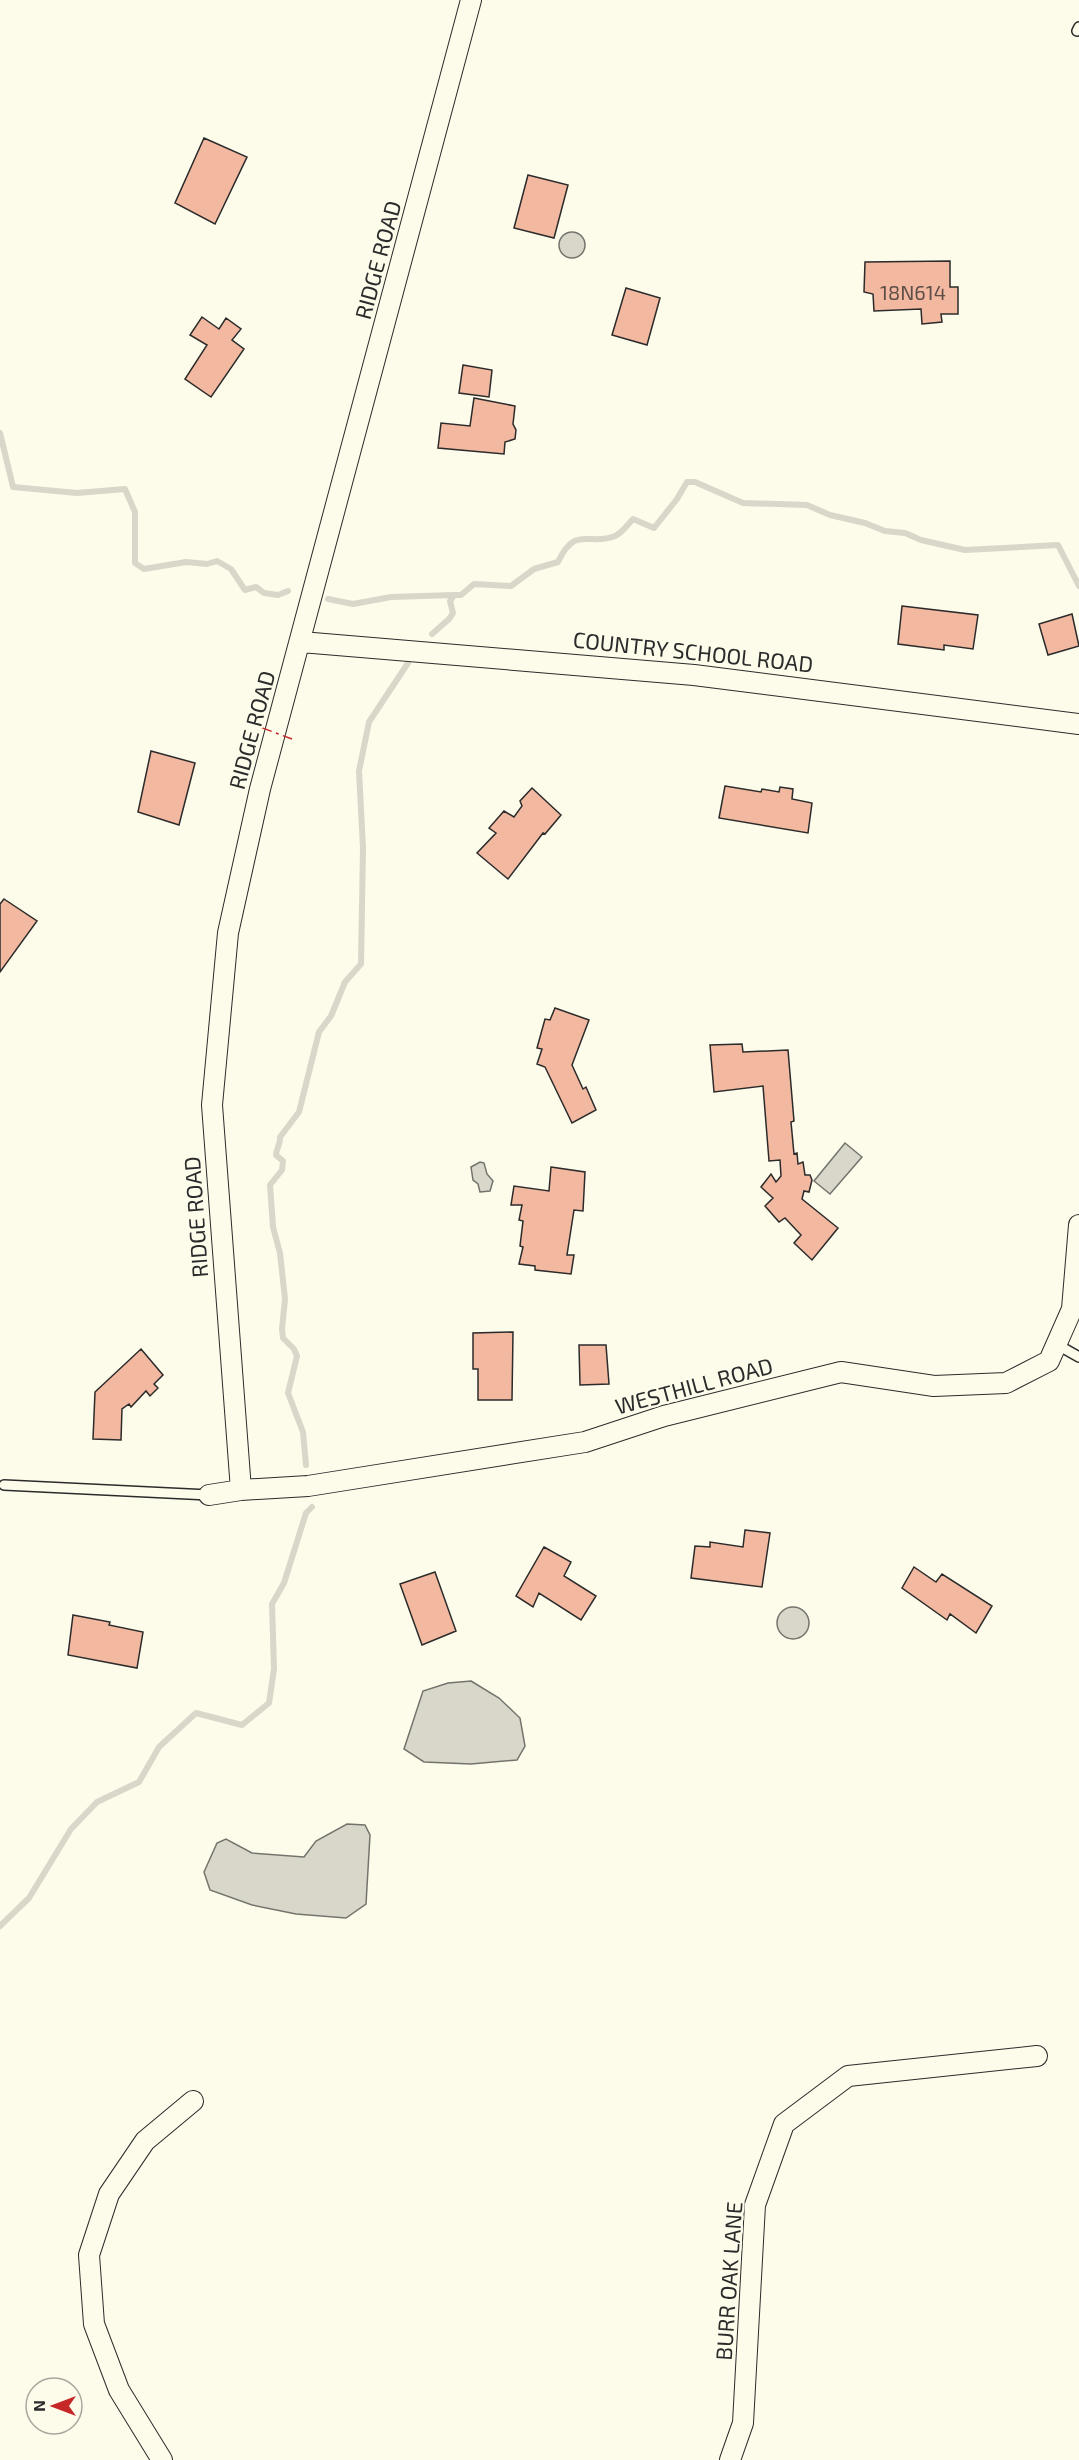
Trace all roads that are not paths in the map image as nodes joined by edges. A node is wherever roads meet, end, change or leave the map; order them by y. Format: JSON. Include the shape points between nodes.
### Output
{"nodes":[{"id":1,"x":471,"y":0,"type":"edge"},
{"id":2,"x":301,"y":642,"type":"junction"},
{"id":3,"x":1079,"y":724,"type":"edge"},
{"id":4,"x":1079,"y":1225,"type":"edge"},
{"id":5,"x":1056,"y":1344,"type":"junction"},
{"id":6,"x":1079,"y":1357,"type":"edge"},
{"id":7,"x":4,"y":1485,"type":"dead end"},
{"id":8,"x":241,"y":1490,"type":"junction"},
{"id":9,"x":209,"y":1495,"type":"joint"},
{"id":10,"x":1037,"y":2056,"type":"dead end"},
{"id":11,"x":194,"y":2101,"type":"dead end"},
{"id":12,"x":162,"y":2460,"type":"edge"},
{"id":13,"x":730,"y":2460,"type":"edge"}],
"edges":[{"from":1,"to":2,"type":"street","name":"RIDGE ROAD"},
{"from":2,"to":3,"type":"street","name":"COUNTRY SCHOOL ROAD","via":[[694,675]]},
{"from":2,"to":8,"type":"street","name":"RIDGE ROAD","via":[[260,789],[228,933],[214,1065],[212,1105]]},
{"from":4,"to":5,"type":"street","name":"WESTHILL ROAD","via":[[1072,1309]]},
{"from":5,"to":6,"type":"lane"},
{"from":5,"to":8,"type":"street","name":"WESTHILL ROAD","via":[[1049,1361],[1006,1383],[934,1386],[841,1372],[664,1416],[585,1442],[308,1486]]},
{"from":7,"to":9,"type":"lane"},
{"from":8,"to":9,"type":"street","name":"WESTHILL ROAD"},
{"from":10,"to":13,"type":"street","name":"BURR OAK LANE","via":[[849,2076],[784,2124],[755,2205],[743,2423]]},
{"from":11,"to":12,"type":"street","via":[[145,2141],[110,2194],[89,2255],[94,2324],[119,2390]]}]}
